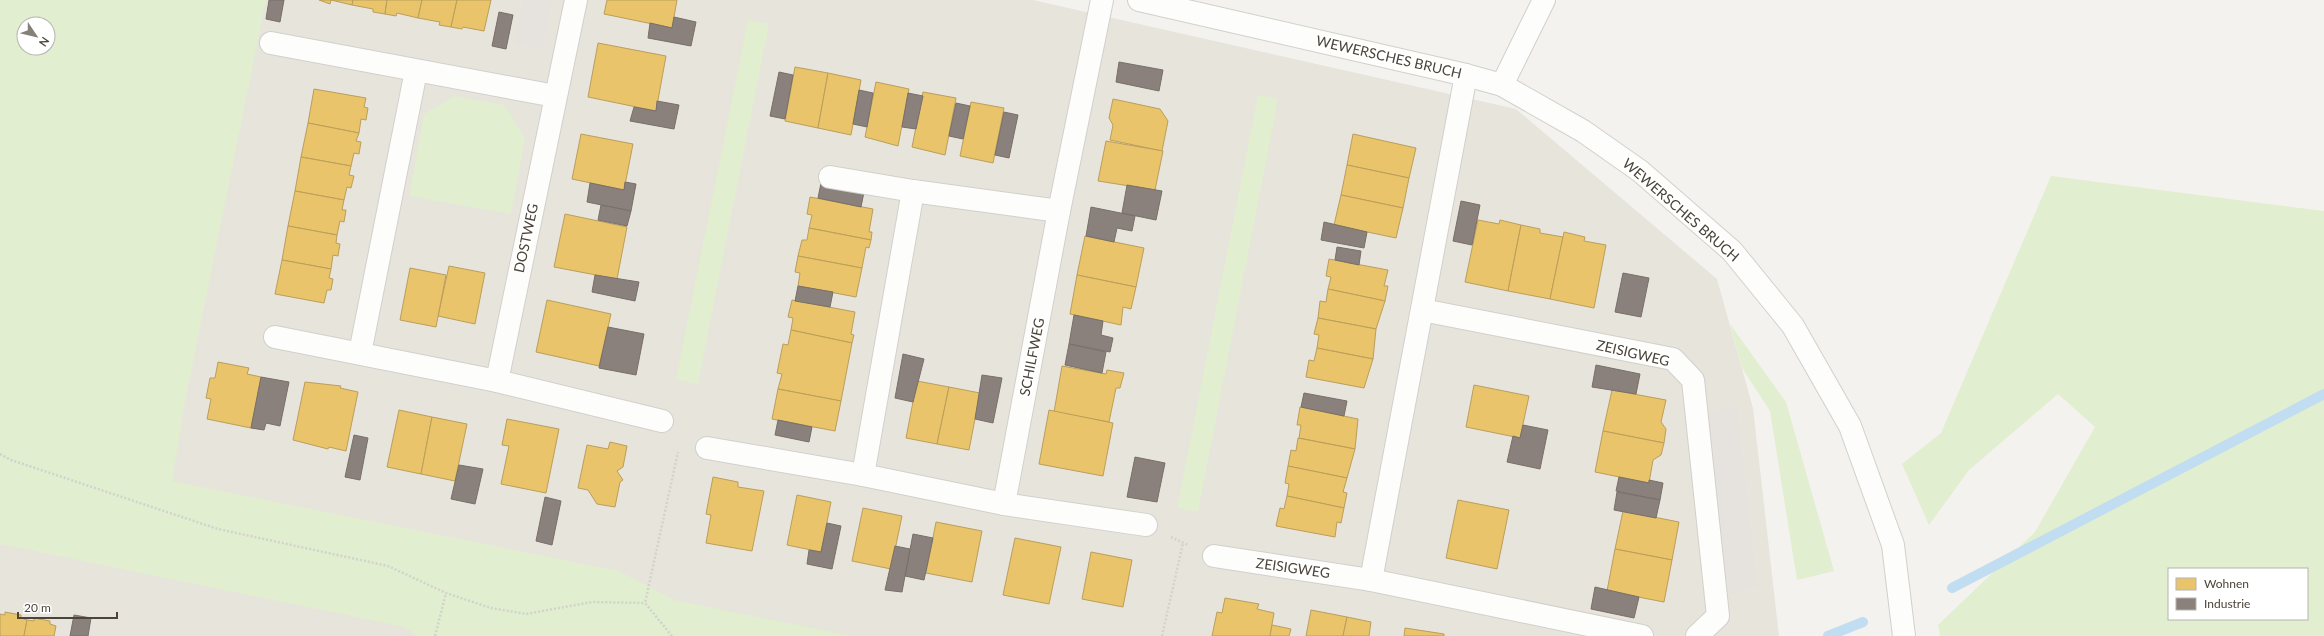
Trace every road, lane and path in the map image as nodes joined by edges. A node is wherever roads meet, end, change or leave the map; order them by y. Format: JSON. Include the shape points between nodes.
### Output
{"nodes":[{"id":1,"x":576,"y":0,"type":"edge"},
{"id":2,"x":1102,"y":0,"type":"edge"},
{"id":3,"x":1140,"y":0,"type":"edge"},
{"id":4,"x":1544,"y":0,"type":"edge"},
{"id":5,"x":271,"y":43,"type":"dead end"},
{"id":6,"x":416,"y":71,"type":"junction"},
{"id":7,"x":1466,"y":74,"type":"junction"},
{"id":8,"x":1502,"y":85,"type":"junction"},
{"id":9,"x":555,"y":96,"type":"junction"},
{"id":10,"x":830,"y":177,"type":"dead end"},
{"id":11,"x":912,"y":191,"type":"junction"},
{"id":12,"x":1059,"y":211,"type":"junction"},
{"id":13,"x":1422,"y":310,"type":"junction"},
{"id":14,"x":275,"y":337,"type":"dead end"},
{"id":15,"x":360,"y":354,"type":"junction"},
{"id":16,"x":497,"y":381,"type":"junction"},
{"id":17,"x":662,"y":421,"type":"dead end"},
{"id":18,"x":680,"y":444,"type":"dead end"},
{"id":19,"x":707,"y":448,"type":"dead end"},
{"id":20,"x":0,"y":454,"type":"edge"},
{"id":21,"x":863,"y":475,"type":"junction"},
{"id":22,"x":1004,"y":504,"type":"junction"},
{"id":23,"x":1146,"y":525,"type":"joint"},
{"id":24,"x":1183,"y":543,"type":"junction"},
{"id":25,"x":1214,"y":556,"type":"joint"},
{"id":26,"x":1371,"y":580,"type":"junction"},
{"id":27,"x":446,"y":593,"type":"junction"},
{"id":28,"x":645,"y":603,"type":"junction"},
{"id":29,"x":435,"y":636,"type":"edge"},
{"id":30,"x":672,"y":636,"type":"edge"},
{"id":31,"x":1162,"y":636,"type":"edge"},
{"id":32,"x":1642,"y":636,"type":"edge"},
{"id":33,"x":1697,"y":636,"type":"edge"},
{"id":34,"x":1904,"y":636,"type":"edge"}],
"edges":[{"from":1,"to":9,"type":"street","name":"DOSTWEG"},
{"from":2,"to":12,"type":"street","name":"SCHILFWEG"},
{"from":3,"to":7,"type":"street","name":"WEWERSCHES BRUCH"},
{"from":4,"to":8,"type":"street"},
{"from":5,"to":6,"type":"street"},
{"from":6,"to":9,"type":"street"},
{"from":6,"to":15,"type":"street"},
{"from":7,"to":8,"type":"street","name":"WEWERSCHES BRUCH"},
{"from":7,"to":13,"type":"street"},
{"from":8,"to":34,"type":"street","name":"WEWERSCHES BRUCH","via":[[1583,131],[1640,170],[1732,251],[1793,326],[1850,426],[1893,545]]},
{"from":9,"to":16,"type":"street","name":"DOSTWEG"},
{"from":10,"to":11,"type":"street"},
{"from":11,"to":12,"type":"street"},
{"from":11,"to":21,"type":"street"},
{"from":12,"to":22,"type":"street","name":"SCHILFWEG"},
{"from":13,"to":26,"type":"street"},
{"from":13,"to":33,"type":"street","name":"ZEISIGWEG","via":[[1673,359],[1693,380],[1718,616]]},
{"from":14,"to":15,"type":"street"},
{"from":15,"to":16,"type":"street"},
{"from":16,"to":17,"type":"street"},
{"from":18,"to":28,"type":"path"},
{"from":19,"to":21,"type":"street"},
{"from":20,"to":27,"type":"path","via":[[11,460],[218,529],[388,566]]},
{"from":21,"to":22,"type":"street"},
{"from":22,"to":23,"type":"street"},
{"from":23,"to":24,"type":"path"},
{"from":24,"to":25,"type":"path"},
{"from":24,"to":31,"type":"path"},
{"from":25,"to":26,"type":"street","name":"ZEISIGWEG"},
{"from":26,"to":32,"type":"street","name":"ZEISIGWEG"},
{"from":27,"to":28,"type":"path","via":[[491,608],[526,614],[592,602]]},
{"from":27,"to":29,"type":"path"},
{"from":28,"to":30,"type":"path"}]}
